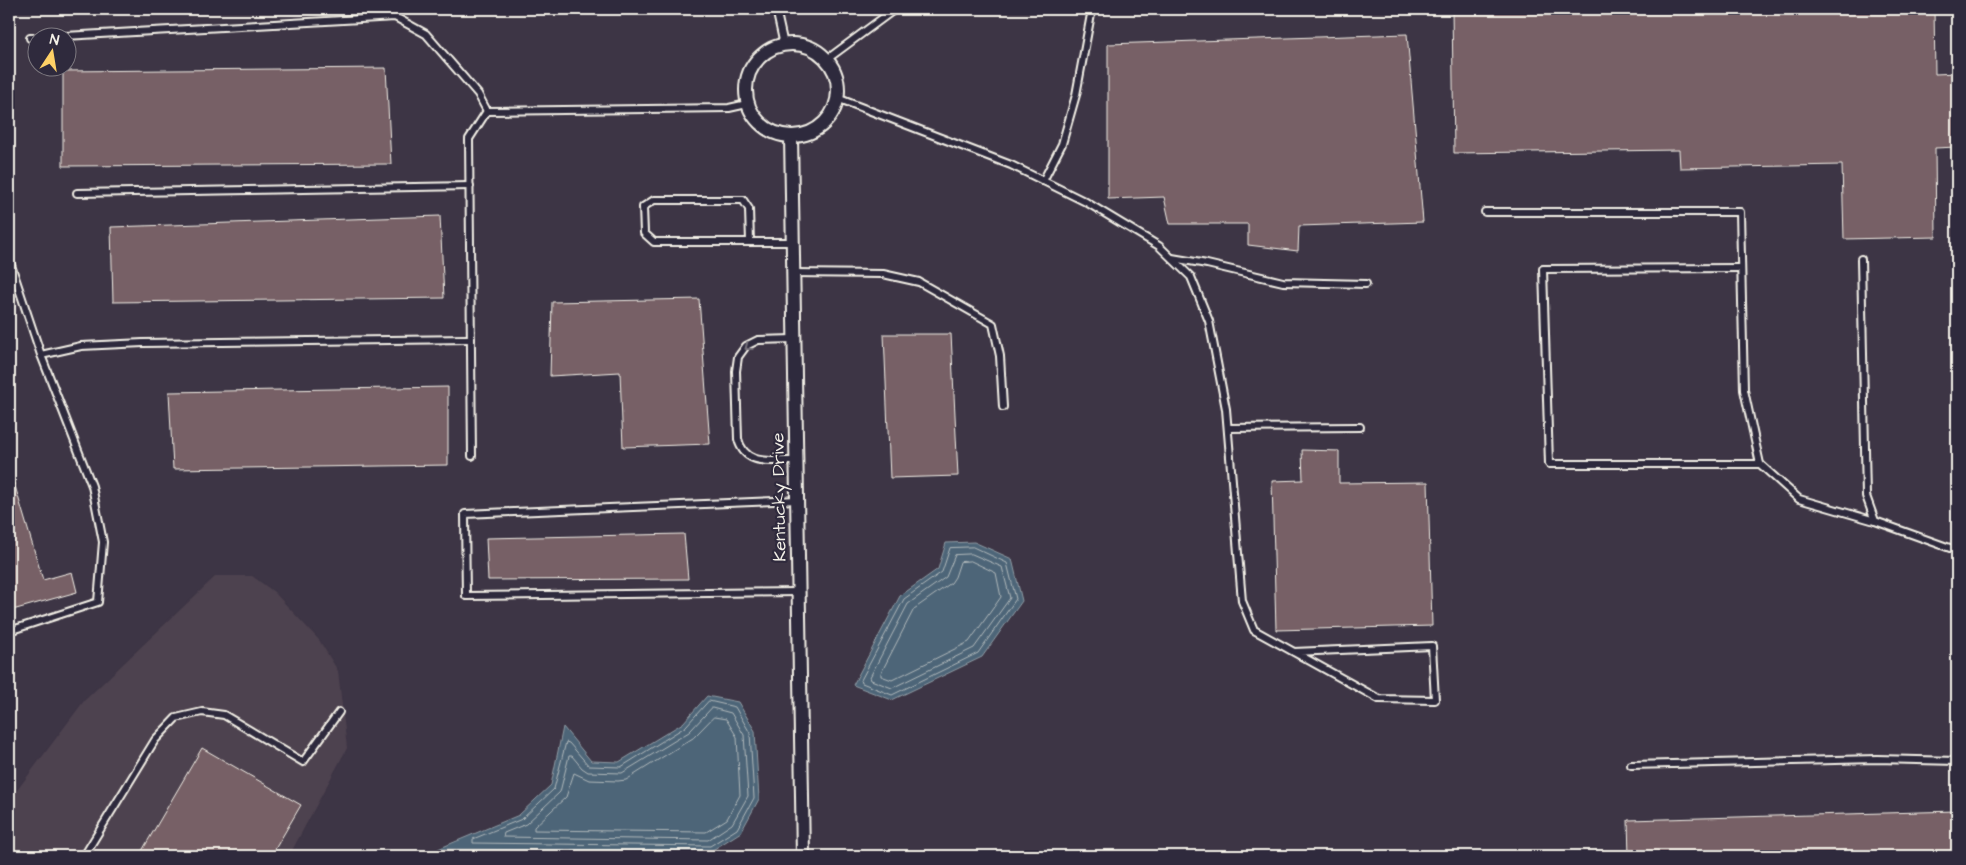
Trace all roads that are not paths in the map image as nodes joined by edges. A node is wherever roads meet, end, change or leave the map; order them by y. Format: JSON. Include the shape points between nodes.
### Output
{"nodes":[{"id":1,"x":776,"y":9,"type":"edge"},
{"id":2,"x":895,"y":9,"type":"edge"},
{"id":3,"x":1092,"y":9,"type":"edge"},
{"id":4,"x":78,"y":35,"type":"edge"},
{"id":5,"x":784,"y":45,"type":"junction"},
{"id":6,"x":826,"y":60,"type":"junction"},
{"id":7,"x":838,"y":98,"type":"junction"},
{"id":8,"x":748,"y":104,"type":"junction"},
{"id":9,"x":487,"y":111,"type":"junction"},
{"id":10,"x":791,"y":136,"type":"junction"},
{"id":11,"x":1043,"y":181,"type":"junction"},
{"id":12,"x":470,"y":186,"type":"junction"},
{"id":13,"x":77,"y":193,"type":"dead end"},
{"id":14,"x":1485,"y":212,"type":"dead end"},
{"id":15,"x":750,"y":242,"type":"junction"},
{"id":16,"x":793,"y":242,"type":"junction"},
{"id":17,"x":1170,"y":258,"type":"junction"},
{"id":18,"x":9,"y":259,"type":"edge"},
{"id":19,"x":1861,"y":259,"type":"dead end"},
{"id":20,"x":1741,"y":268,"type":"junction"},
{"id":21,"x":793,"y":273,"type":"junction"},
{"id":22,"x":1366,"y":284,"type":"dead end"},
{"id":23,"x":794,"y":338,"type":"junction"},
{"id":24,"x":471,"y":339,"type":"junction"},
{"id":25,"x":41,"y":355,"type":"junction"},
{"id":26,"x":1003,"y":407,"type":"dead end"},
{"id":27,"x":1360,"y":427,"type":"dead end"},
{"id":28,"x":1228,"y":428,"type":"junction"},
{"id":29,"x":472,"y":456,"type":"dead end"},
{"id":30,"x":796,"y":460,"type":"junction"},
{"id":31,"x":1760,"y":464,"type":"junction"},
{"id":32,"x":797,"y":500,"type":"junction"},
{"id":33,"x":1875,"y":522,"type":"junction"},
{"id":34,"x":1957,"y":549,"type":"edge"},
{"id":35,"x":798,"y":592,"type":"junction"},
{"id":36,"x":9,"y":632,"type":"edge"},
{"id":37,"x":1294,"y":652,"type":"junction"},
{"id":38,"x":340,"y":712,"type":"dead end"},
{"id":39,"x":1957,"y":762,"type":"edge"},
{"id":40,"x":1631,"y":766,"type":"dead end"},
{"id":41,"x":84,"y":856,"type":"edge"},
{"id":42,"x":803,"y":856,"type":"edge"}],
"edges":[{"from":1,"to":5,"type":"lane"},
{"from":2,"to":6,"type":"lane"},
{"from":3,"to":11,"type":"lane","via":[[1074,103],[1062,144]]},
{"from":4,"to":9,"type":"lane","via":[[394,17],[426,34],[478,94]]},
{"from":5,"to":6,"type":"street","via":[[800,45],[814,50]]},
{"from":5,"to":8,"type":"street","via":[[769,50],[748,73],[745,88]]},
{"from":6,"to":7,"type":"street","via":[[834,71]]},
{"from":7,"to":10,"type":"street","via":[[822,126],[807,134]]},
{"from":7,"to":11,"type":"lane","via":[[1011,165]]},
{"from":8,"to":9,"type":"lane","via":[[728,108]]},
{"from":8,"to":10,"type":"street","via":[[757,121],[772,132]]},
{"from":9,"to":12,"type":"lane","via":[[469,139]]},
{"from":10,"to":16,"type":"street","name":"Kentucky Drive"},
{"from":11,"to":17,"type":"lane","via":[[1159,246]]},
{"from":12,"to":13,"type":"lane"},
{"from":12,"to":24,"type":"lane"},
{"from":14,"to":20,"type":"lane","via":[[1740,212]]},
{"from":15,"to":15,"type":"lane","via":[[654,242],[644,233],[643,207],[654,200],[743,200],[749,209]]},
{"from":15,"to":16,"type":"lane"},
{"from":16,"to":21,"type":"street","name":"Kentucky Drive"},
{"from":17,"to":22,"type":"lane","via":[[1283,282]]},
{"from":17,"to":28,"type":"lane","via":[[1190,277],[1209,321]]},
{"from":18,"to":25,"type":"lane"},
{"from":19,"to":33,"type":"lane","via":[[1866,496]]},
{"from":20,"to":31,"type":"lane","via":[[1744,390]]},
{"from":20,"to":31,"type":"lane","via":[[1543,269],[1549,464]]},
{"from":21,"to":23,"type":"street","name":"Kentucky Drive"},
{"from":21,"to":26,"type":"lane","via":[[883,274],[919,282],[993,324],[1000,356]]},
{"from":23,"to":30,"type":"street","name":"Kentucky Drive"},
{"from":23,"to":30,"type":"lane","one_way":true,"via":[[758,340],[746,346],[738,357],[736,371],[741,449],[746,456],[760,460]]},
{"from":24,"to":25,"type":"lane","via":[[143,343],[81,346]]},
{"from":24,"to":29,"type":"lane"},
{"from":25,"to":36,"type":"lane","via":[[92,486],[103,542],[98,602]]},
{"from":27,"to":28,"type":"lane"},
{"from":28,"to":37,"type":"lane","via":[[1242,601],[1254,630]]},
{"from":30,"to":32,"type":"street","name":"Kentucky Drive"},
{"from":31,"to":33,"type":"lane","via":[[1799,499]]},
{"from":32,"to":35,"type":"street","name":"Kentucky Drive"},
{"from":32,"to":35,"type":"lane","via":[[465,514],[466,596]]},
{"from":33,"to":34,"type":"lane"},
{"from":35,"to":42,"type":"street","name":"Kentucky Drive"},
{"from":37,"to":37,"type":"lane","via":[[1432,646],[1435,700],[1380,699]]},
{"from":38,"to":41,"type":"lane","via":[[303,762],[224,715],[202,712],[176,718],[155,740]]},
{"from":39,"to":40,"type":"lane","via":[[1877,759]]}]}
